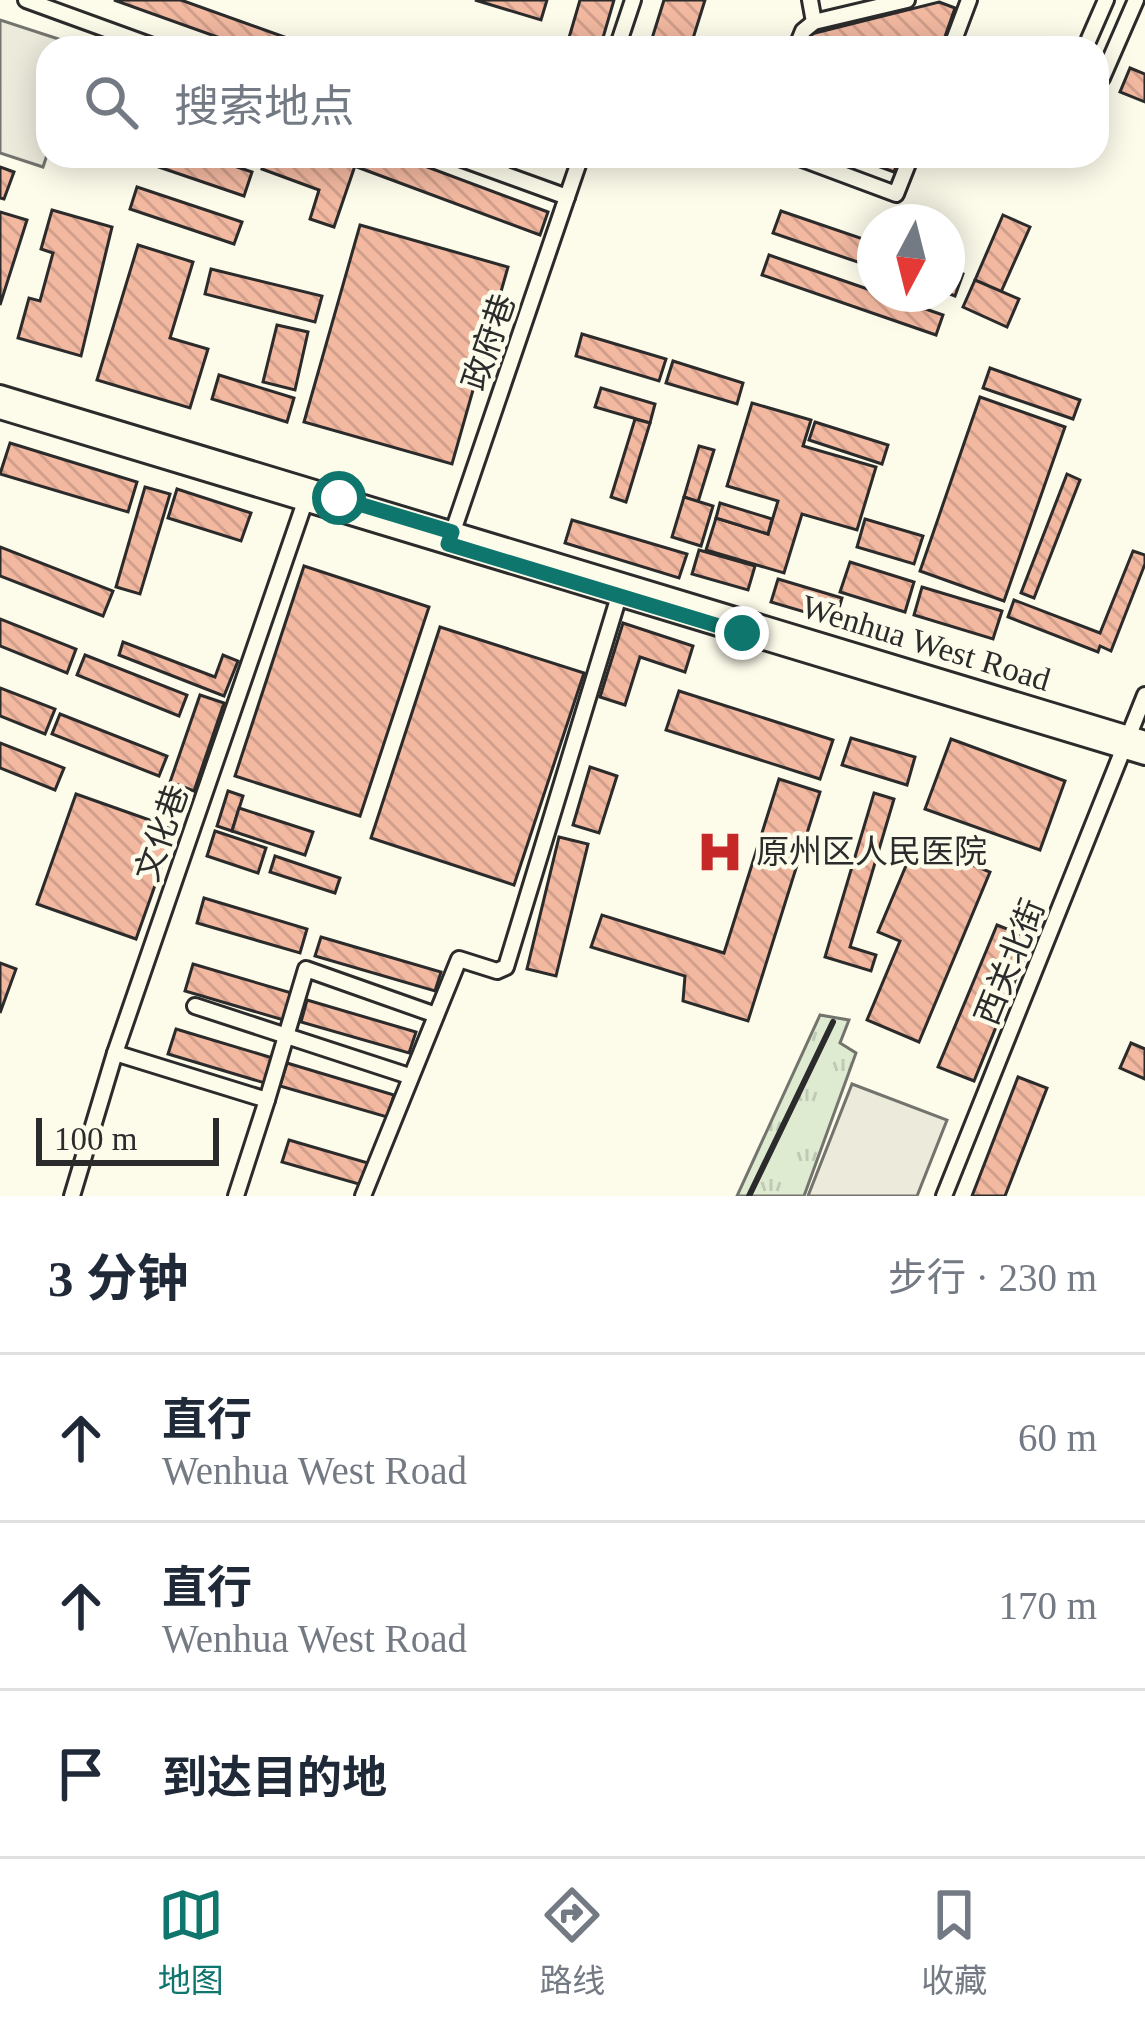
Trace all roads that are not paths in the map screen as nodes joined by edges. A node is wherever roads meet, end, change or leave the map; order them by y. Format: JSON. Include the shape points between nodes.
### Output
{"nodes":[{"id":1,"x":26,"y":0,"type":"edge"},
{"id":2,"x":633,"y":0,"type":"edge"},
{"id":3,"x":810,"y":0,"type":"edge"},
{"id":4,"x":907,"y":0,"type":"edge"},
{"id":5,"x":969,"y":0,"type":"edge"},
{"id":6,"x":1106,"y":0,"type":"edge"},
{"id":7,"x":1136,"y":0,"type":"edge"},
{"id":8,"x":814,"y":22,"type":"junction"},
{"id":9,"x":125,"y":36,"type":"edge"},
{"id":10,"x":621,"y":36,"type":"edge"},
{"id":11,"x":801,"y":36,"type":"edge"},
{"id":12,"x":956,"y":36,"type":"edge"},
{"id":13,"x":1090,"y":36,"type":"edge"},
{"id":14,"x":1109,"y":62,"type":"edge"},
{"id":15,"x":487,"y":168,"type":"edge"},
{"id":16,"x":577,"y":168,"type":"edge"},
{"id":17,"x":826,"y":168,"type":"edge"},
{"id":18,"x":906,"y":168,"type":"edge"},
{"id":19,"x":567,"y":197,"type":"junction"},
{"id":20,"x":0,"y":395,"type":"edge"},
{"id":21,"x":0,"y":409,"type":"edge"},
{"id":22,"x":307,"y":495,"type":"junction"},
{"id":23,"x":450,"y":538,"type":"junction"},
{"id":24,"x":619,"y":596,"type":"junction"},
{"id":25,"x":1145,"y":695,"type":"edge"},
{"id":26,"x":1133,"y":742,"type":"edge"},
{"id":27,"x":1145,"y":754,"type":"edge"},
{"id":28,"x":195,"y":1006,"type":"dead end"},
{"id":29,"x":436,"y":1015,"type":"junction"},
{"id":30,"x":287,"y":1036,"type":"junction"},
{"id":31,"x":115,"y":1053,"type":"junction"},
{"id":32,"x":409,"y":1076,"type":"junction"},
{"id":33,"x":267,"y":1100,"type":"junction"},
{"id":34,"x":72,"y":1196,"type":"edge"},
{"id":35,"x":236,"y":1196,"type":"edge"},
{"id":36,"x":363,"y":1196,"type":"edge"},
{"id":37,"x":944,"y":1196,"type":"edge"}],
"edges":[{"from":1,"to":9,"type":"street"},
{"from":2,"to":10,"type":"street"},
{"from":3,"to":8,"type":"street"},
{"from":4,"to":8,"type":"street"},
{"from":5,"to":12,"type":"street"},
{"from":6,"to":13,"type":"street"},
{"from":7,"to":14,"type":"street"},
{"from":8,"to":11,"type":"street"},
{"from":15,"to":19,"type":"street"},
{"from":16,"to":19,"type":"street","name":"政府巷"},
{"from":17,"to":18,"type":"street","via":[[896,194]]},
{"from":19,"to":23,"type":"street","name":"政府巷"},
{"from":20,"to":22,"type":"main road","name":"Wenhua West Road"},
{"from":21,"to":22,"type":"main road","name":"Wenhua West Road"},
{"from":22,"to":23,"type":"main road","name":"Wenhua West Road"},
{"from":22,"to":31,"type":"street","name":"文化巷"},
{"from":23,"to":24,"type":"main road","name":"Wenhua West Road"},
{"from":23,"to":26,"type":"main road","name":"Wenhua West Road"},
{"from":24,"to":26,"type":"main road","name":"Wenhua West Road"},
{"from":24,"to":29,"type":"street","via":[[506,967],[459,959]]},
{"from":25,"to":26,"type":"street","name":"西关北街"},
{"from":26,"to":27,"type":"main road","name":"Wenhua West Road"},
{"from":26,"to":37,"type":"street","name":"西关北街"},
{"from":28,"to":30,"type":"street"},
{"from":29,"to":30,"type":"street","via":[[306,969]]},
{"from":29,"to":32,"type":"street"},
{"from":30,"to":32,"type":"street"},
{"from":30,"to":33,"type":"street"},
{"from":31,"to":33,"type":"street"},
{"from":31,"to":34,"type":"street","name":"文化巷"},
{"from":32,"to":36,"type":"street"},
{"from":33,"to":35,"type":"street"}]}
